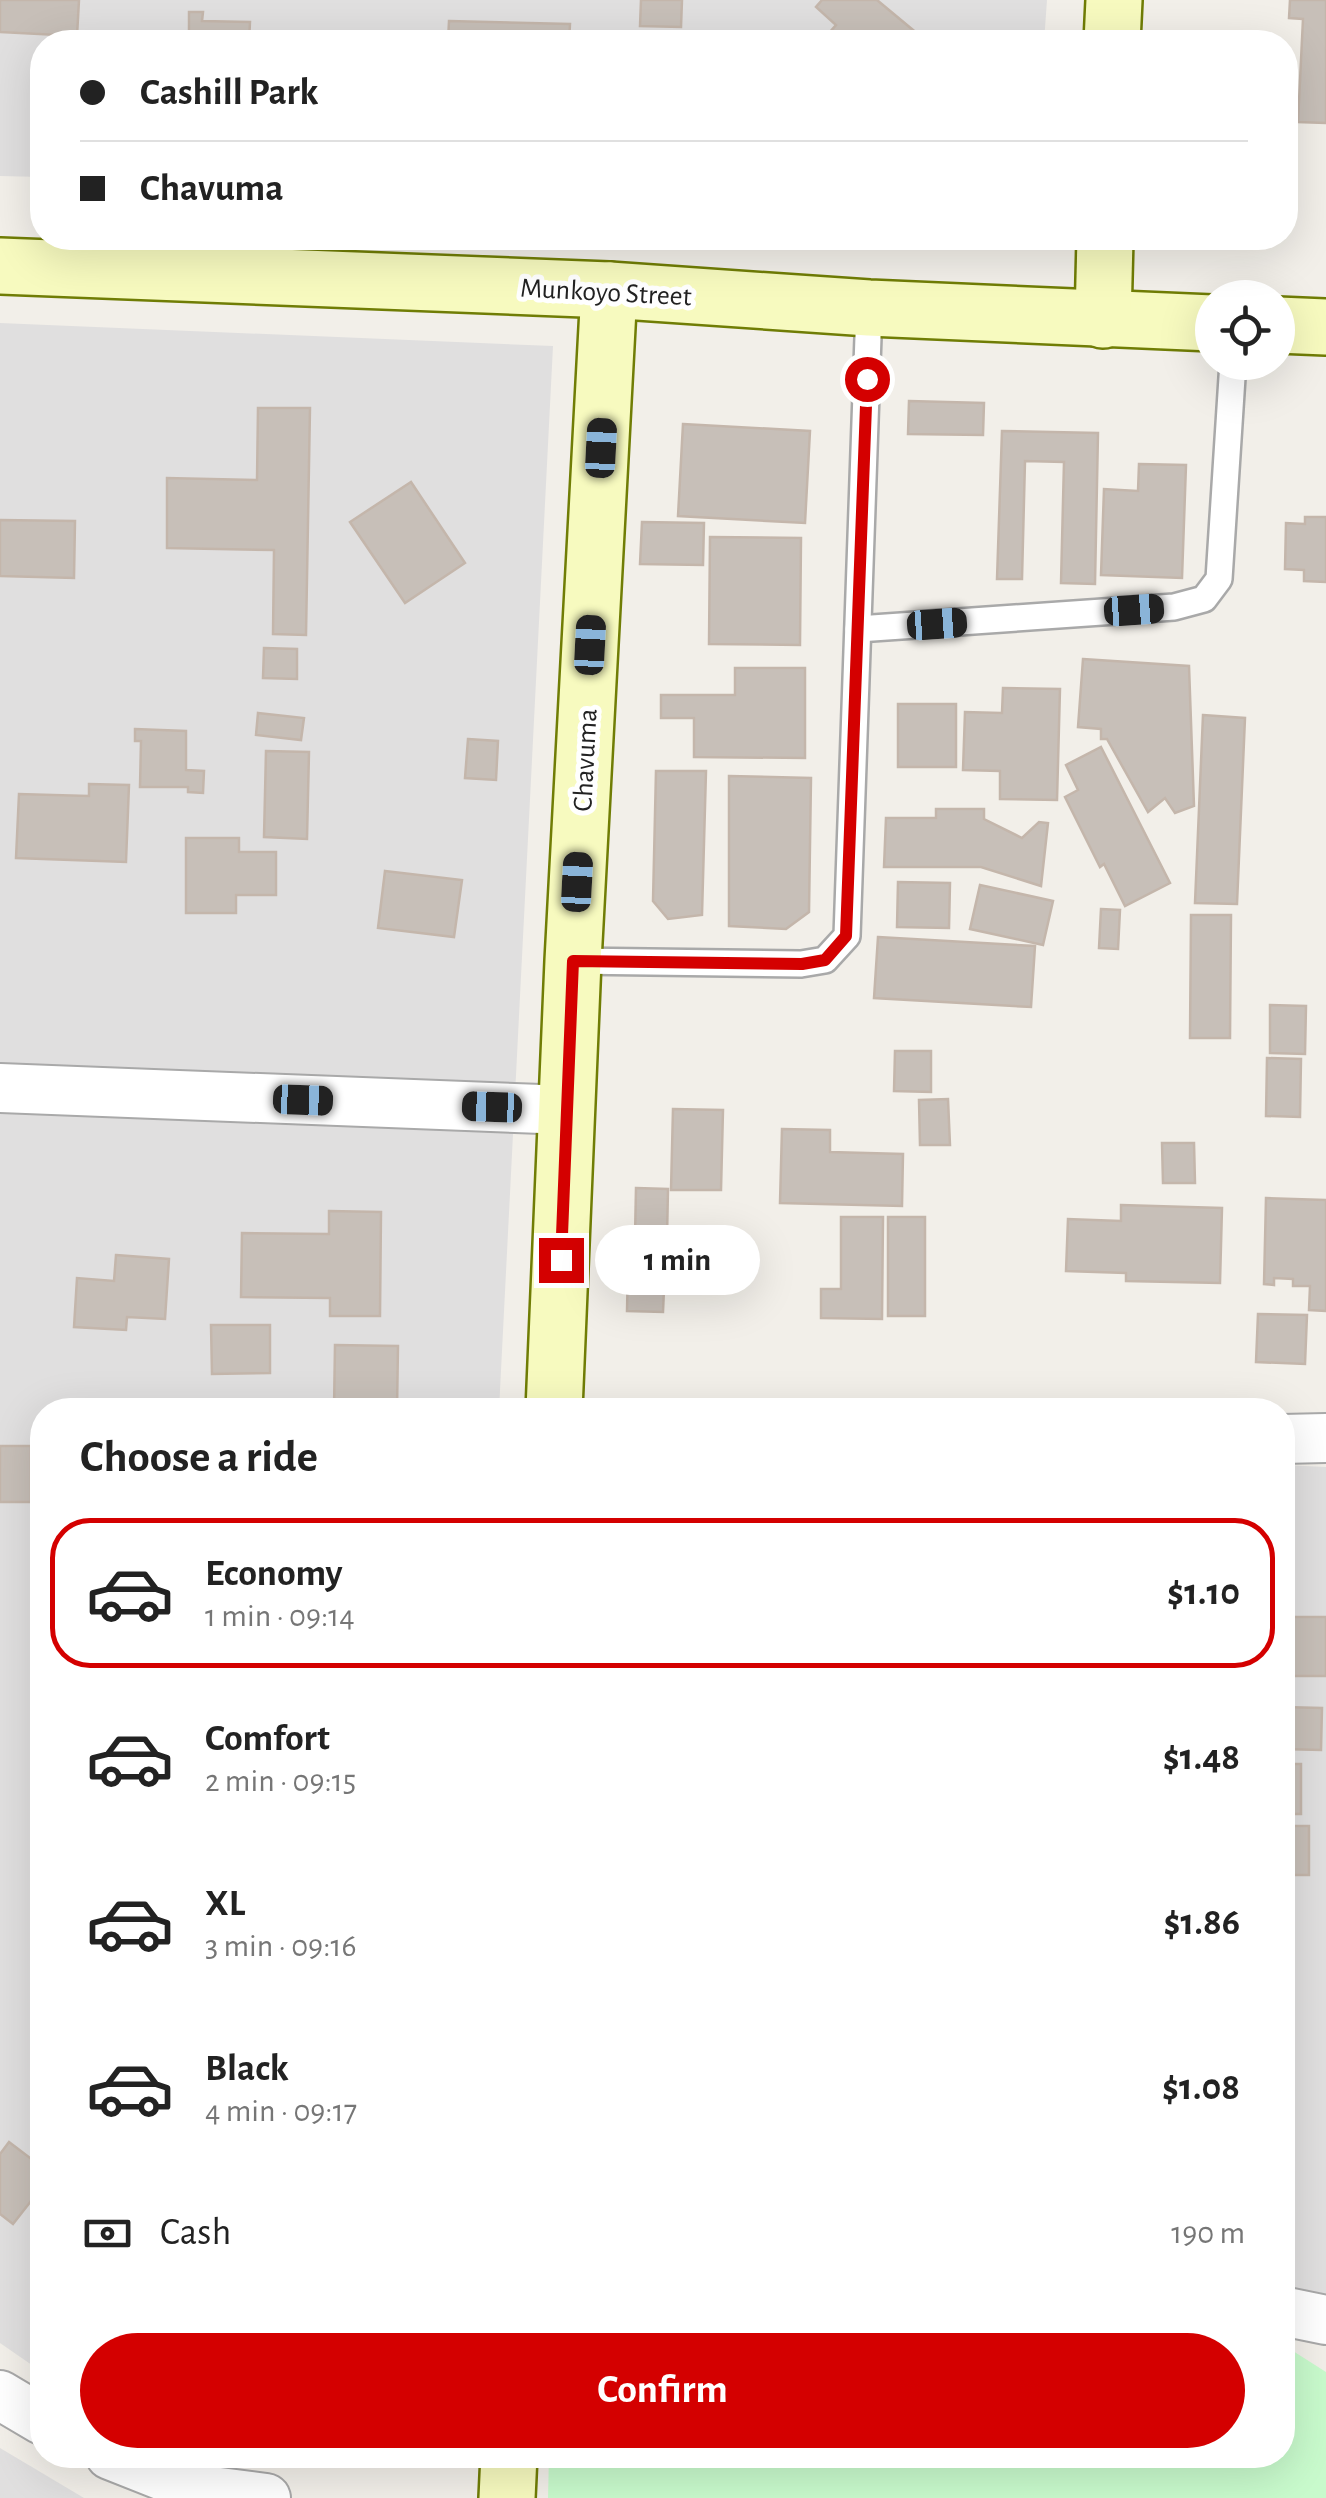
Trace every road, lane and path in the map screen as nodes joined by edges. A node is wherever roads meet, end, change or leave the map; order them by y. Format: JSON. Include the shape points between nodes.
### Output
{"nodes":[{"id":1,"x":1114,"y":0,"type":"edge"},
{"id":2,"x":1113,"y":30,"type":"edge"},
{"id":3,"x":1105,"y":250,"type":"edge"},
{"id":4,"x":0,"y":266,"type":"edge"},
{"id":5,"x":610,"y":290,"type":"junction"},
{"id":6,"x":870,"y":308,"type":"junction"},
{"id":7,"x":1102,"y":320,"type":"junction"},
{"id":8,"x":1195,"y":323,"type":"edge"},
{"id":9,"x":1295,"y":326,"type":"edge"},
{"id":10,"x":1326,"y":327,"type":"edge"},
{"id":11,"x":1232,"y":380,"type":"edge"},
{"id":12,"x":858,"y":629,"type":"junction"},
{"id":13,"x":573,"y":961,"type":"junction"},
{"id":14,"x":0,"y":1088,"type":"edge"},
{"id":15,"x":568,"y":1110,"type":"junction"},
{"id":16,"x":555,"y":1398,"type":"edge"},
{"id":17,"x":1326,"y":1438,"type":"edge"},
{"id":18,"x":1295,"y":1439,"type":"edge"},
{"id":19,"x":1295,"y":2313,"type":"edge"},
{"id":20,"x":1326,"y":2320,"type":"edge"},
{"id":21,"x":0,"y":2394,"type":"edge"},
{"id":22,"x":30,"y":2413,"type":"edge"},
{"id":23,"x":143,"y":2468,"type":"edge"},
{"id":24,"x":507,"y":2468,"type":"edge"},
{"id":25,"x":266,"y":2498,"type":"edge"},
{"id":26,"x":506,"y":2498,"type":"edge"}],
"edges":[{"from":1,"to":2,"type":"street"},
{"from":3,"to":7,"type":"street"},
{"from":4,"to":5,"type":"street","name":"Munkoyo Street"},
{"from":5,"to":6,"type":"street","name":"Munkoyo Street"},
{"from":5,"to":13,"type":"street","name":"Chavuma"},
{"from":6,"to":7,"type":"street","name":"Munkoyo Street"},
{"from":6,"to":12,"type":"lane"},
{"from":7,"to":8,"type":"street","name":"Munkoyo Street"},
{"from":9,"to":10,"type":"street"},
{"from":11,"to":12,"type":"lane","via":[[1219,578],[1204,599],[1174,607]]},
{"from":12,"to":13,"type":"lane","via":[[846,936],[825,960],[802,964]]},
{"from":13,"to":15,"type":"street","name":"Chavuma"},
{"from":14,"to":15,"type":"street"},
{"from":15,"to":16,"type":"street","name":"Chavuma"},
{"from":17,"to":18,"type":"street"},
{"from":19,"to":20,"type":"street"},
{"from":21,"to":22,"type":"street"},
{"from":23,"to":25,"type":"street","via":[[196,2489]]},
{"from":24,"to":26,"type":"street"}]}
